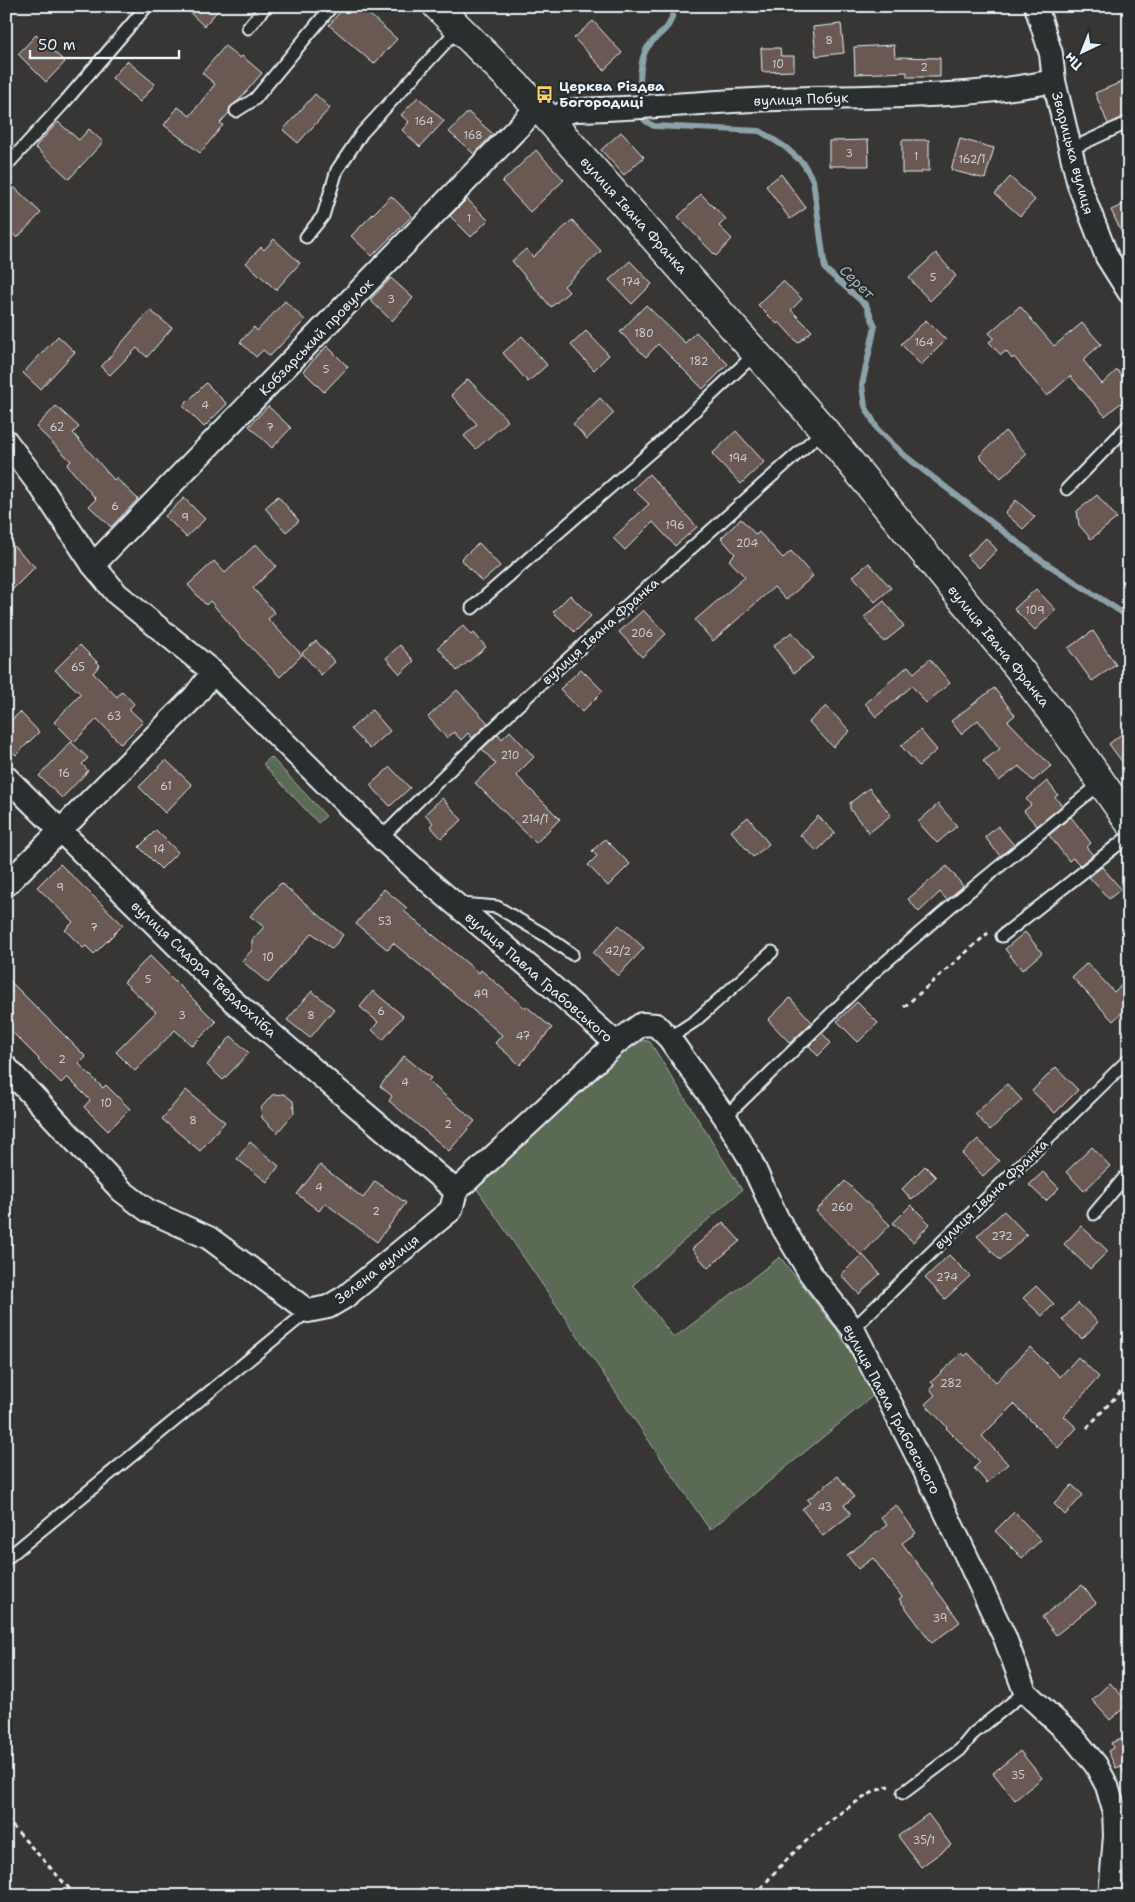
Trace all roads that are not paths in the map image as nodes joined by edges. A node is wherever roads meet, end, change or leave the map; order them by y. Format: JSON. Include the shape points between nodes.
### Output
{"nodes":[{"id":1,"x":147,"y":6,"type":"edge"},
{"id":2,"x":266,"y":6,"type":"edge"},
{"id":3,"x":332,"y":6,"type":"edge"},
{"id":4,"x":437,"y":6,"type":"edge"},
{"id":5,"x":1036,"y":6,"type":"edge"},
{"id":6,"x":248,"y":28,"type":"dead end"},
{"id":7,"x":459,"y":28,"type":"junction"},
{"id":8,"x":1054,"y":81,"type":"junction"},
{"id":9,"x":236,"y":111,"type":"dead end"},
{"id":10,"x":545,"y":115,"type":"junction"},
{"id":11,"x":1129,"y":122,"type":"edge"},
{"id":12,"x":1070,"y":149,"type":"junction"},
{"id":13,"x":6,"y":166,"type":"edge"},
{"id":14,"x":306,"y":237,"type":"dead end"},
{"id":15,"x":1129,"y":292,"type":"edge"},
{"id":16,"x":756,"y":353,"type":"junction"},
{"id":17,"x":1129,"y":425,"type":"edge"},
{"id":18,"x":824,"y":430,"type":"junction"},
{"id":19,"x":6,"y":441,"type":"edge"},
{"id":20,"x":1067,"y":489,"type":"dead end"},
{"id":21,"x":93,"y":565,"type":"junction"},
{"id":22,"x":472,"y":608,"type":"dead end"},
{"id":23,"x":213,"y":672,"type":"junction"},
{"id":24,"x":6,"y":777,"type":"edge"},
{"id":25,"x":1102,"y":782,"type":"junction"},
{"id":26,"x":1129,"y":822,"type":"edge"},
{"id":27,"x":60,"y":831,"type":"junction"},
{"id":28,"x":1129,"y":836,"type":"edge"},
{"id":29,"x":381,"y":838,"type":"junction"},
{"id":30,"x":6,"y":885,"type":"edge"},
{"id":31,"x":455,"y":904,"type":"junction"},
{"id":32,"x":1002,"y":936,"type":"dead end"},
{"id":33,"x":772,"y":952,"type":"dead end"},
{"id":34,"x":572,"y":954,"type":"dead end"},
{"id":35,"x":669,"y":1038,"type":"junction"},
{"id":36,"x":616,"y":1044,"type":"junction"},
{"id":37,"x":1129,"y":1059,"type":"edge"},
{"id":38,"x":6,"y":1067,"type":"edge"},
{"id":39,"x":725,"y":1117,"type":"junction"},
{"id":40,"x":1129,"y":1172,"type":"edge"},
{"id":41,"x":456,"y":1191,"type":"junction"},
{"id":42,"x":1094,"y":1214,"type":"dead end"},
{"id":43,"x":308,"y":1311,"type":"junction"},
{"id":44,"x":853,"y":1329,"type":"junction"},
{"id":45,"x":6,"y":1559,"type":"edge"},
{"id":46,"x":1025,"y":1692,"type":"junction"},
{"id":47,"x":904,"y":1793,"type":"road end"},
{"id":48,"x":1110,"y":1896,"type":"edge"}],
"edges":[{"from":1,"to":13,"type":"lane"},
{"from":2,"to":6,"type":"lane"},
{"from":3,"to":9,"type":"lane","via":[[255,98]]},
{"from":4,"to":7,"type":"main road","name":"вулиця Івана Франка"},
{"from":5,"to":8,"type":"street","name":"Зварицька вулиця","via":[[1051,54]]},
{"from":7,"to":10,"type":"main road","name":"вулиця Івана Франка"},
{"from":7,"to":14,"type":"lane","via":[[362,132],[337,170],[323,216]]},
{"from":8,"to":10,"type":"street","name":"вулиця Побук","via":[[1022,88],[949,93],[771,99],[574,110]]},
{"from":8,"to":12,"type":"street","name":"Зварицька вулиця"},
{"from":10,"to":16,"type":"main road","name":"вулиця Івана Франка"},
{"from":10,"to":21,"type":"street","name":"Кобзарський провулок"},
{"from":11,"to":12,"type":"lane"},
{"from":12,"to":15,"type":"street","name":"Зварицька вулиця","via":[[1095,229],[1107,257]]},
{"from":16,"to":18,"type":"main road","name":"вулиця Івана Франка"},
{"from":16,"to":22,"type":"lane","via":[[654,450]]},
{"from":17,"to":20,"type":"lane"},
{"from":18,"to":25,"type":"main road","name":"вулиця Івана Франка","via":[[1020,670]]},
{"from":18,"to":29,"type":"lane","name":"вулиця Івана Франка","via":[[456,763]]},
{"from":19,"to":21,"type":"street","name":"вулиця Павла Грабовського"},
{"from":21,"to":23,"type":"street","name":"вулиця Павла Грабовського","via":[[117,594]]},
{"from":23,"to":27,"type":"street","via":[[194,697]]},
{"from":23,"to":29,"type":"street","name":"вулиця Павла Грабовського"},
{"from":24,"to":27,"type":"street","name":"вулиця Сидора Твердохліба"},
{"from":25,"to":26,"type":"main road","name":"вулиця Івана Франка"},
{"from":25,"to":39,"type":"lane","via":[[874,972]]},
{"from":27,"to":30,"type":"street"},
{"from":27,"to":41,"type":"street","name":"вулиця Сидора Твердохліба","via":[[233,1001]]},
{"from":28,"to":32,"type":"lane"},
{"from":29,"to":31,"type":"street","name":"вулиця Павла Грабовського"},
{"from":31,"to":34,"type":"lane","via":[[497,907]]},
{"from":31,"to":36,"type":"street","name":"вулиця Павла Грабовського"},
{"from":33,"to":35,"type":"lane","via":[[695,1021]]},
{"from":35,"to":36,"type":"street","name":"вулиця Павла Грабовського","via":[[656,1025],[642,1024]]},
{"from":35,"to":39,"type":"street","name":"вулиця Павла Грабовського"},
{"from":36,"to":41,"type":"street","name":"Зелена вулиця"},
{"from":37,"to":44,"type":"lane","name":"вулиця Івана Франка"},
{"from":38,"to":43,"type":"street","via":[[128,1196],[147,1210],[209,1238]]},
{"from":39,"to":44,"type":"street","name":"вулиця Павла Грабовського","via":[[749,1157],[777,1218],[810,1273]]},
{"from":40,"to":42,"type":"lane"},
{"from":41,"to":43,"type":"street","name":"Зелена вулиця","via":[[451,1210],[346,1297],[328,1307]]},
{"from":43,"to":45,"type":"lane"},
{"from":44,"to":46,"type":"street","name":"вулиця Павла Грабовського","via":[[945,1511],[1005,1638]]},
{"from":46,"to":47,"type":"lane","via":[[974,1733],[960,1750]]},
{"from":46,"to":48,"type":"street","name":"вулиця Павла Грабовського","via":[[1073,1737],[1096,1765],[1107,1786],[1114,1810],[1115,1836]]}]}
